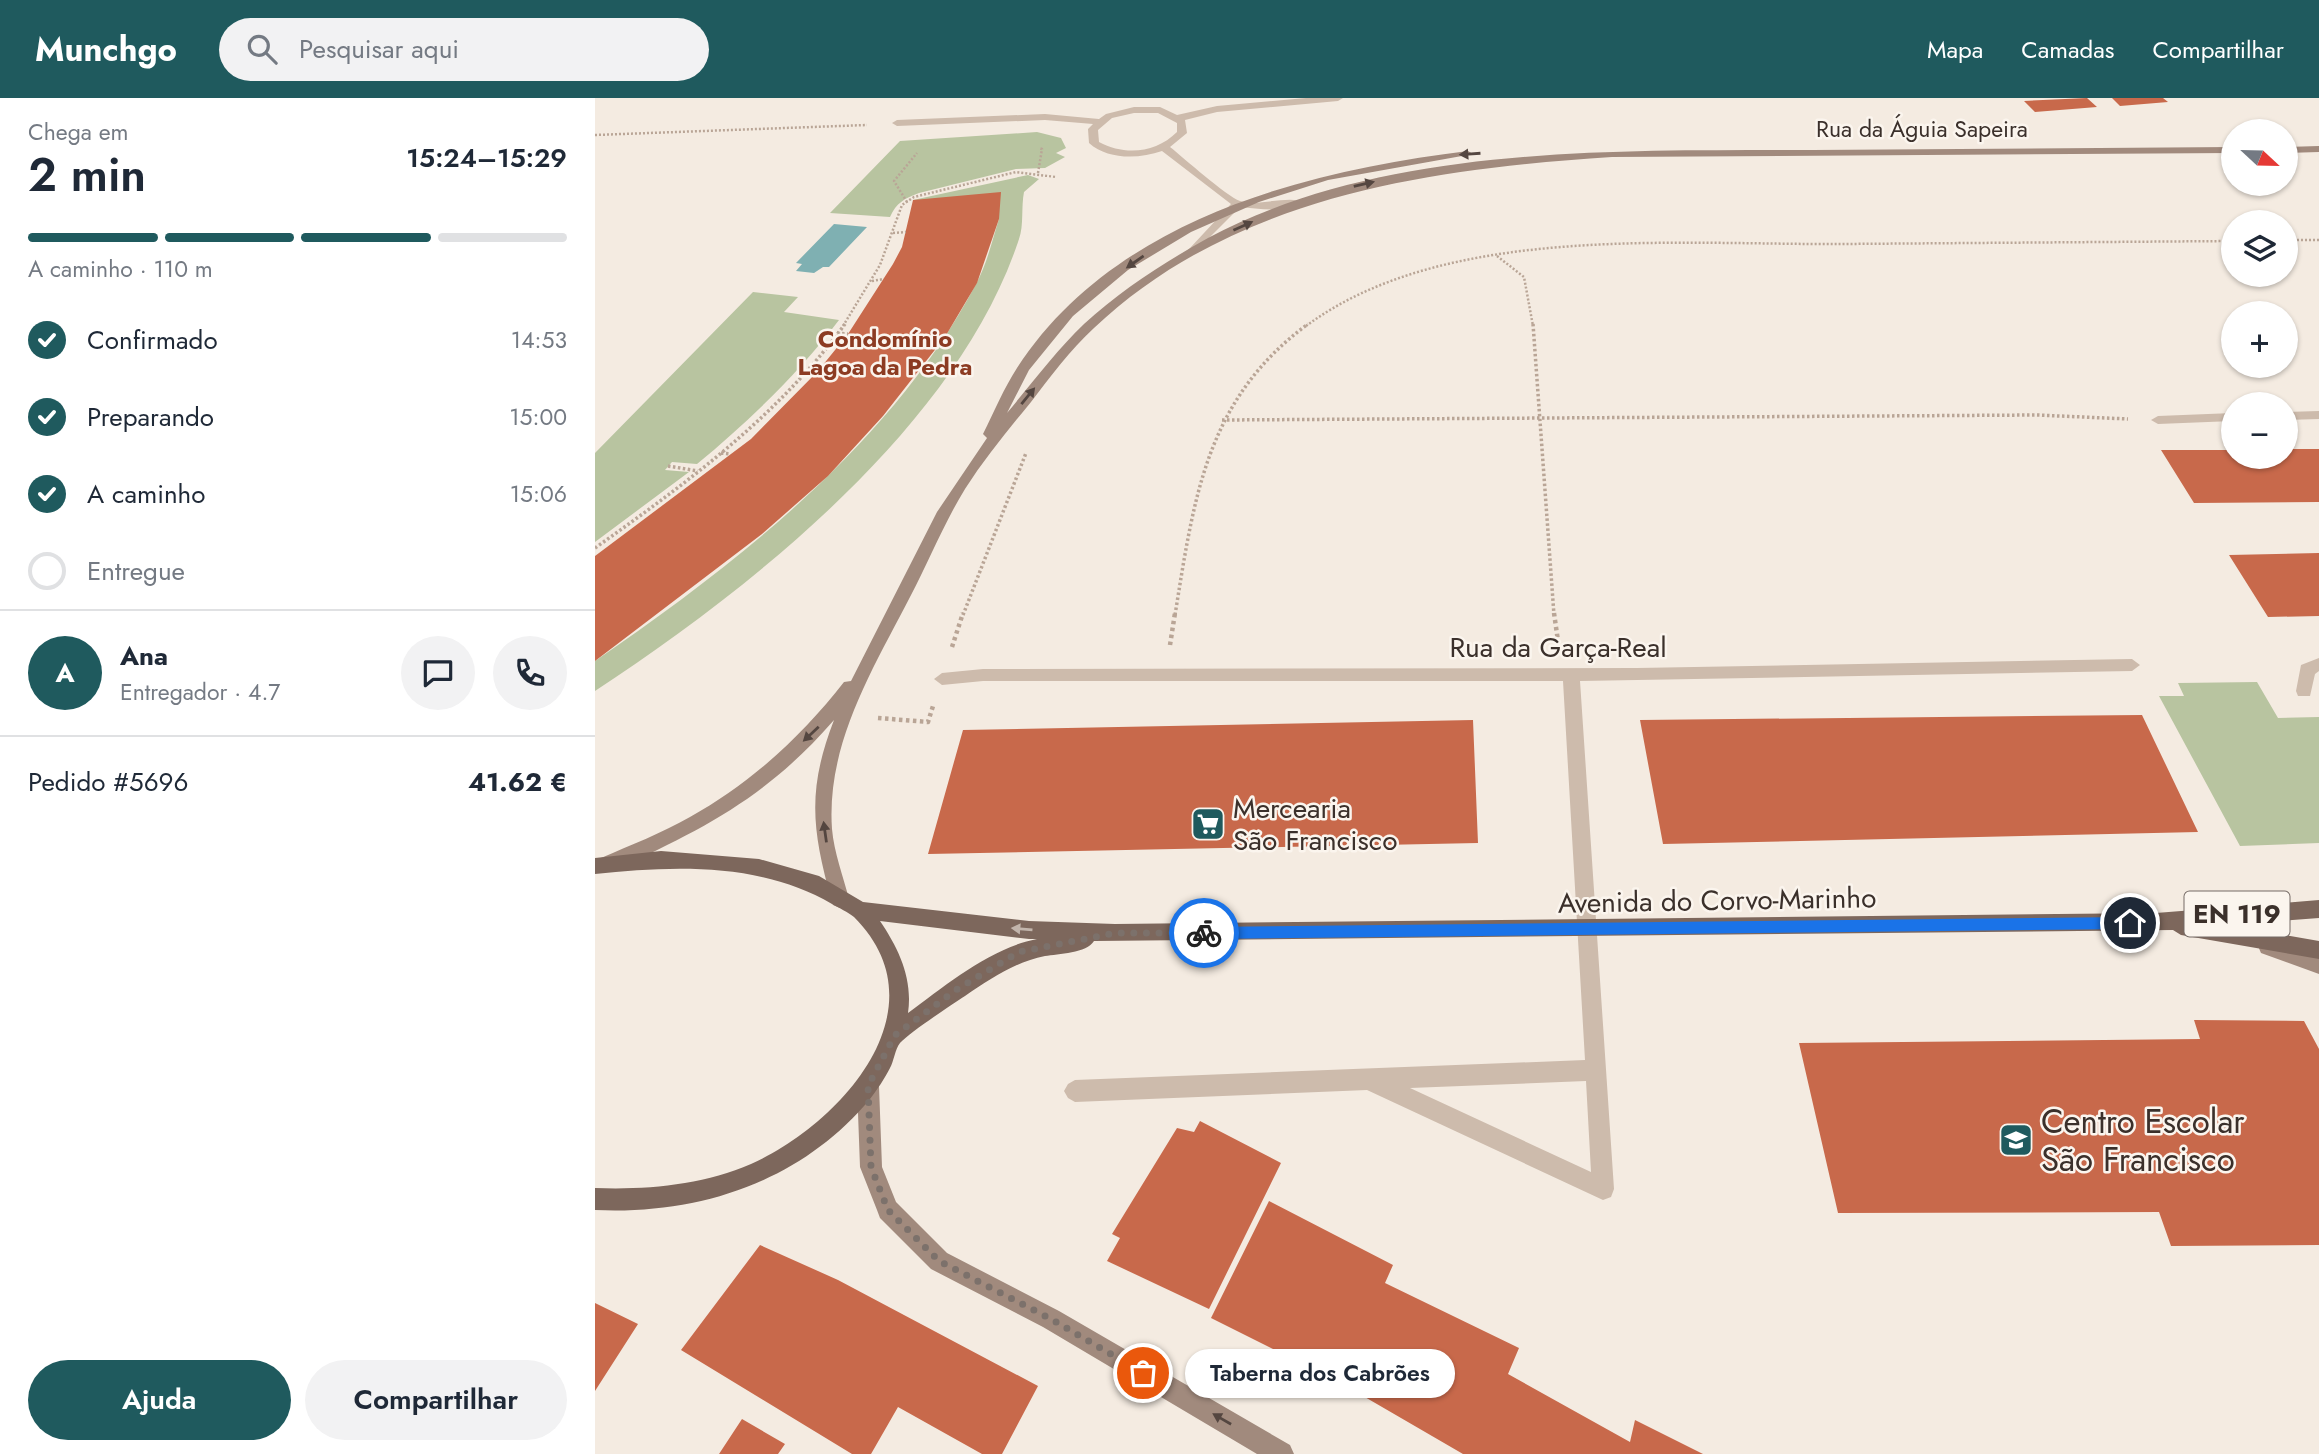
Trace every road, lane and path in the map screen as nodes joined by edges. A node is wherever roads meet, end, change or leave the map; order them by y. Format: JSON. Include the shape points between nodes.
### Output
{"nodes":[{"id":1,"x":1338,"y":98,"type":"edge"},
{"id":2,"x":1178,"y":118,"type":"junction"},
{"id":3,"x":1100,"y":122,"type":"junction"},
{"id":4,"x":897,"y":123,"type":"joint"},
{"id":5,"x":595,"y":135,"type":"edge"},
{"id":6,"x":1032,"y":144,"type":"dead end"},
{"id":7,"x":1163,"y":147,"type":"junction"},
{"id":8,"x":2319,"y":149,"type":"edge"},
{"id":9,"x":925,"y":150,"type":"dead end"},
{"id":10,"x":2221,"y":150,"type":"edge"},
{"id":11,"x":2298,"y":150,"type":"edge"},
{"id":12,"x":1612,"y":154,"type":"junction"},
{"id":13,"x":1038,"y":173,"type":"junction"},
{"id":14,"x":1056,"y":177,"type":"dead end"},
{"id":15,"x":907,"y":202,"type":"junction"},
{"id":16,"x":1237,"y":204,"type":"junction"},
{"id":17,"x":1299,"y":204,"type":"junction"},
{"id":18,"x":906,"y":232,"type":"dead end"},
{"id":19,"x":893,"y":233,"type":"junction"},
{"id":20,"x":2298,"y":240,"type":"edge"},
{"id":21,"x":2319,"y":240,"type":"edge"},
{"id":22,"x":2221,"y":241,"type":"edge"},
{"id":23,"x":1194,"y":250,"type":"junction"},
{"id":24,"x":1496,"y":255,"type":"junction"},
{"id":25,"x":884,"y":279,"type":"dead end"},
{"id":26,"x":871,"y":281,"type":"junction"},
{"id":27,"x":838,"y":332,"type":"junction"},
{"id":28,"x":848,"y":334,"type":"dead end"},
{"id":29,"x":788,"y":390,"type":"junction"},
{"id":30,"x":797,"y":392,"type":"dead end"},
{"id":31,"x":2319,"y":415,"type":"edge"},
{"id":32,"x":2298,"y":416,"type":"edge"},
{"id":33,"x":2221,"y":417,"type":"edge"},
{"id":34,"x":1540,"y":419,"type":"junction"},
{"id":35,"x":2158,"y":419,"type":"joint"},
{"id":36,"x":1222,"y":420,"type":"junction"},
{"id":37,"x":1030,"y":445,"type":"dead end"},
{"id":38,"x":985,"y":449,"type":"junction"},
{"id":39,"x":720,"y":452,"type":"junction"},
{"id":40,"x":731,"y":454,"type":"dead end"},
{"id":41,"x":667,"y":466,"type":"dead end"},
{"id":42,"x":699,"y":471,"type":"junction"},
{"id":43,"x":639,"y":517,"type":"junction"},
{"id":44,"x":644,"y":520,"type":"dead end"},
{"id":45,"x":595,"y":548,"type":"edge"},
{"id":46,"x":869,"y":662,"type":"junction"},
{"id":47,"x":2319,"y":664,"type":"edge"},
{"id":48,"x":2132,"y":665,"type":"dead end"},
{"id":49,"x":1571,"y":674,"type":"junction"},
{"id":50,"x":1165,"y":675,"type":"junction"},
{"id":51,"x":942,"y":679,"type":"junction"},
{"id":52,"x":2304,"y":691,"type":"dead end"},
{"id":53,"x":846,"y":715,"type":"junction"},
{"id":54,"x":601,"y":865,"type":"edge"},
{"id":55,"x":840,"y":899,"type":"junction"},
{"id":56,"x":2319,"y":909,"type":"edge"},
{"id":57,"x":860,"y":910,"type":"junction"},
{"id":58,"x":2156,"y":922,"type":"junction"},
{"id":59,"x":1588,"y":930,"type":"junction"},
{"id":60,"x":1115,"y":933,"type":"junction"},
{"id":61,"x":2238,"y":936,"type":"junction"},
{"id":62,"x":2319,"y":950,"type":"edge"},
{"id":63,"x":2319,"y":965,"type":"edge"},
{"id":64,"x":895,"y":1035,"type":"junction"},
{"id":65,"x":1596,"y":1070,"type":"junction"},
{"id":66,"x":1365,"y":1078,"type":"junction"},
{"id":67,"x":868,"y":1086,"type":"junction"},
{"id":68,"x":1075,"y":1091,"type":"dead end"},
{"id":69,"x":595,"y":1199,"type":"edge"},
{"id":70,"x":1281,"y":1454,"type":"edge"}],
"edges":[{"from":1,"to":2,"type":"street","via":[[1217,109]]},
{"from":2,"to":3,"type":"street","via":[[1160,110],[1134,110]]},
{"from":2,"to":7,"type":"street","via":[[1182,133]]},
{"from":3,"to":4,"type":"street","via":[[1045,117]]},
{"from":3,"to":7,"type":"street","via":[[1091,136],[1101,148],[1124,153]]},
{"from":4,"to":5,"type":"path"},
{"from":6,"to":13,"type":"path","via":[[1042,149]]},
{"from":7,"to":16,"type":"street"},
{"from":8,"to":11,"type":"street"},
{"from":9,"to":15,"type":"path","via":[[912,156],[894,181]]},
{"from":10,"to":12,"type":"street","name":"Rua da Águia Sapeira"},
{"from":12,"to":16,"type":"street","name":"Rua da Águia Sapeira","one_way":true,"via":[[1481,153],[1405,160]]},
{"from":17,"to":12,"type":"street","name":"Rua da Águia Sapeira","one_way":true,"via":[[1387,178],[1452,167]]},
{"from":13,"to":14,"type":"path"},
{"from":13,"to":15,"type":"path","via":[[1016,172]]},
{"from":15,"to":19,"type":"path"},
{"from":16,"to":17,"type":"street"},
{"from":16,"to":23,"type":"street"},
{"from":16,"to":38,"type":"street","name":"Rua da Águia Sapeira","one_way":true,"via":[[1174,237],[1089,296],[1021,369]]},
{"from":23,"to":17,"type":"street","name":"Rua da Águia Sapeira","one_way":true},
{"from":18,"to":19,"type":"path"},
{"from":19,"to":26,"type":"path"},
{"from":20,"to":21,"type":"path"},
{"from":22,"to":24,"type":"path","via":[[1560,246]]},
{"from":38,"to":23,"type":"street","name":"Rua da Águia Sapeira","one_way":true,"via":[[1098,317]]},
{"from":24,"to":34,"type":"path","via":[[1524,277],[1532,308]]},
{"from":24,"to":36,"type":"path","via":[[1406,277],[1332,311],[1270,355]]},
{"from":25,"to":26,"type":"path"},
{"from":26,"to":27,"type":"path"},
{"from":27,"to":28,"type":"path"},
{"from":27,"to":29,"type":"path"},
{"from":29,"to":30,"type":"path"},
{"from":29,"to":39,"type":"path"},
{"from":31,"to":32,"type":"street"},
{"from":33,"to":35,"type":"street"},
{"from":34,"to":35,"type":"path","via":[[2037,415]]},
{"from":34,"to":36,"type":"path"},
{"from":34,"to":49,"type":"path","via":[[1555,633]]},
{"from":36,"to":50,"type":"path","via":[[1198,485]]},
{"from":37,"to":51,"type":"path","via":[[973,585]]},
{"from":38,"to":46,"type":"street","name":"Rua da Águia Sapeira","via":[[958,489]]},
{"from":39,"to":40,"type":"path"},
{"from":39,"to":42,"type":"path"},
{"from":41,"to":42,"type":"path"},
{"from":42,"to":43,"type":"path"},
{"from":43,"to":44,"type":"path"},
{"from":43,"to":45,"type":"path"},
{"from":46,"to":53,"type":"street"},
{"from":46,"to":54,"type":"street","one_way":true,"via":[[824,722],[760,781],[694,824]]},
{"from":47,"to":52,"type":"street","via":[[2307,670]]},
{"from":48,"to":49,"type":"street","name":"Rua da Garça-Real"},
{"from":49,"to":50,"type":"street","name":"Rua da Garça-Real"},
{"from":49,"to":59,"type":"street"},
{"from":50,"to":51,"type":"street","name":"Rua da Garça-Real","via":[[983,674]]},
{"from":51,"to":53,"type":"path","via":[[928,722]]},
{"from":55,"to":53,"type":"street","one_way":true,"via":[[823,828],[826,768]]},
{"from":54,"to":55,"type":"main road","via":[[661,859],[759,867],[812,882]]},
{"from":55,"to":57,"type":"main road"},
{"from":56,"to":58,"type":"main road","name":"Avenida do Corvo-Marinho","number":"EN 119"},
{"from":60,"to":57,"type":"main road","number":"EN 119","one_way":true,"via":[[1029,930]]},
{"from":57,"to":64,"type":"main road","via":[[885,943],[894,970],[900,999]]},
{"from":58,"to":59,"type":"main road","name":"Avenida do Corvo-Marinho","number":"EN 119"},
{"from":58,"to":61,"type":"main road","number":"EN 119"},
{"from":59,"to":60,"type":"main road","name":"Avenida do Corvo-Marinho","number":"EN 119"},
{"from":59,"to":65,"type":"street"},
{"from":60,"to":64,"type":"main road","number":"EN 119","via":[[1019,952]]},
{"from":61,"to":62,"type":"main road","number":"EN 119"},
{"from":61,"to":63,"type":"street"},
{"from":64,"to":67,"type":"main road"},
{"from":65,"to":66,"type":"street"},
{"from":65,"to":66,"type":"street","via":[[1603,1189]]},
{"from":66,"to":68,"type":"street"},
{"from":67,"to":69,"type":"main road","via":[[803,1146],[741,1179],[667,1198]]},
{"from":70,"to":67,"type":"street","one_way":true,"via":[[1051,1319],[939,1261],[888,1210],[871,1167]]}]}
